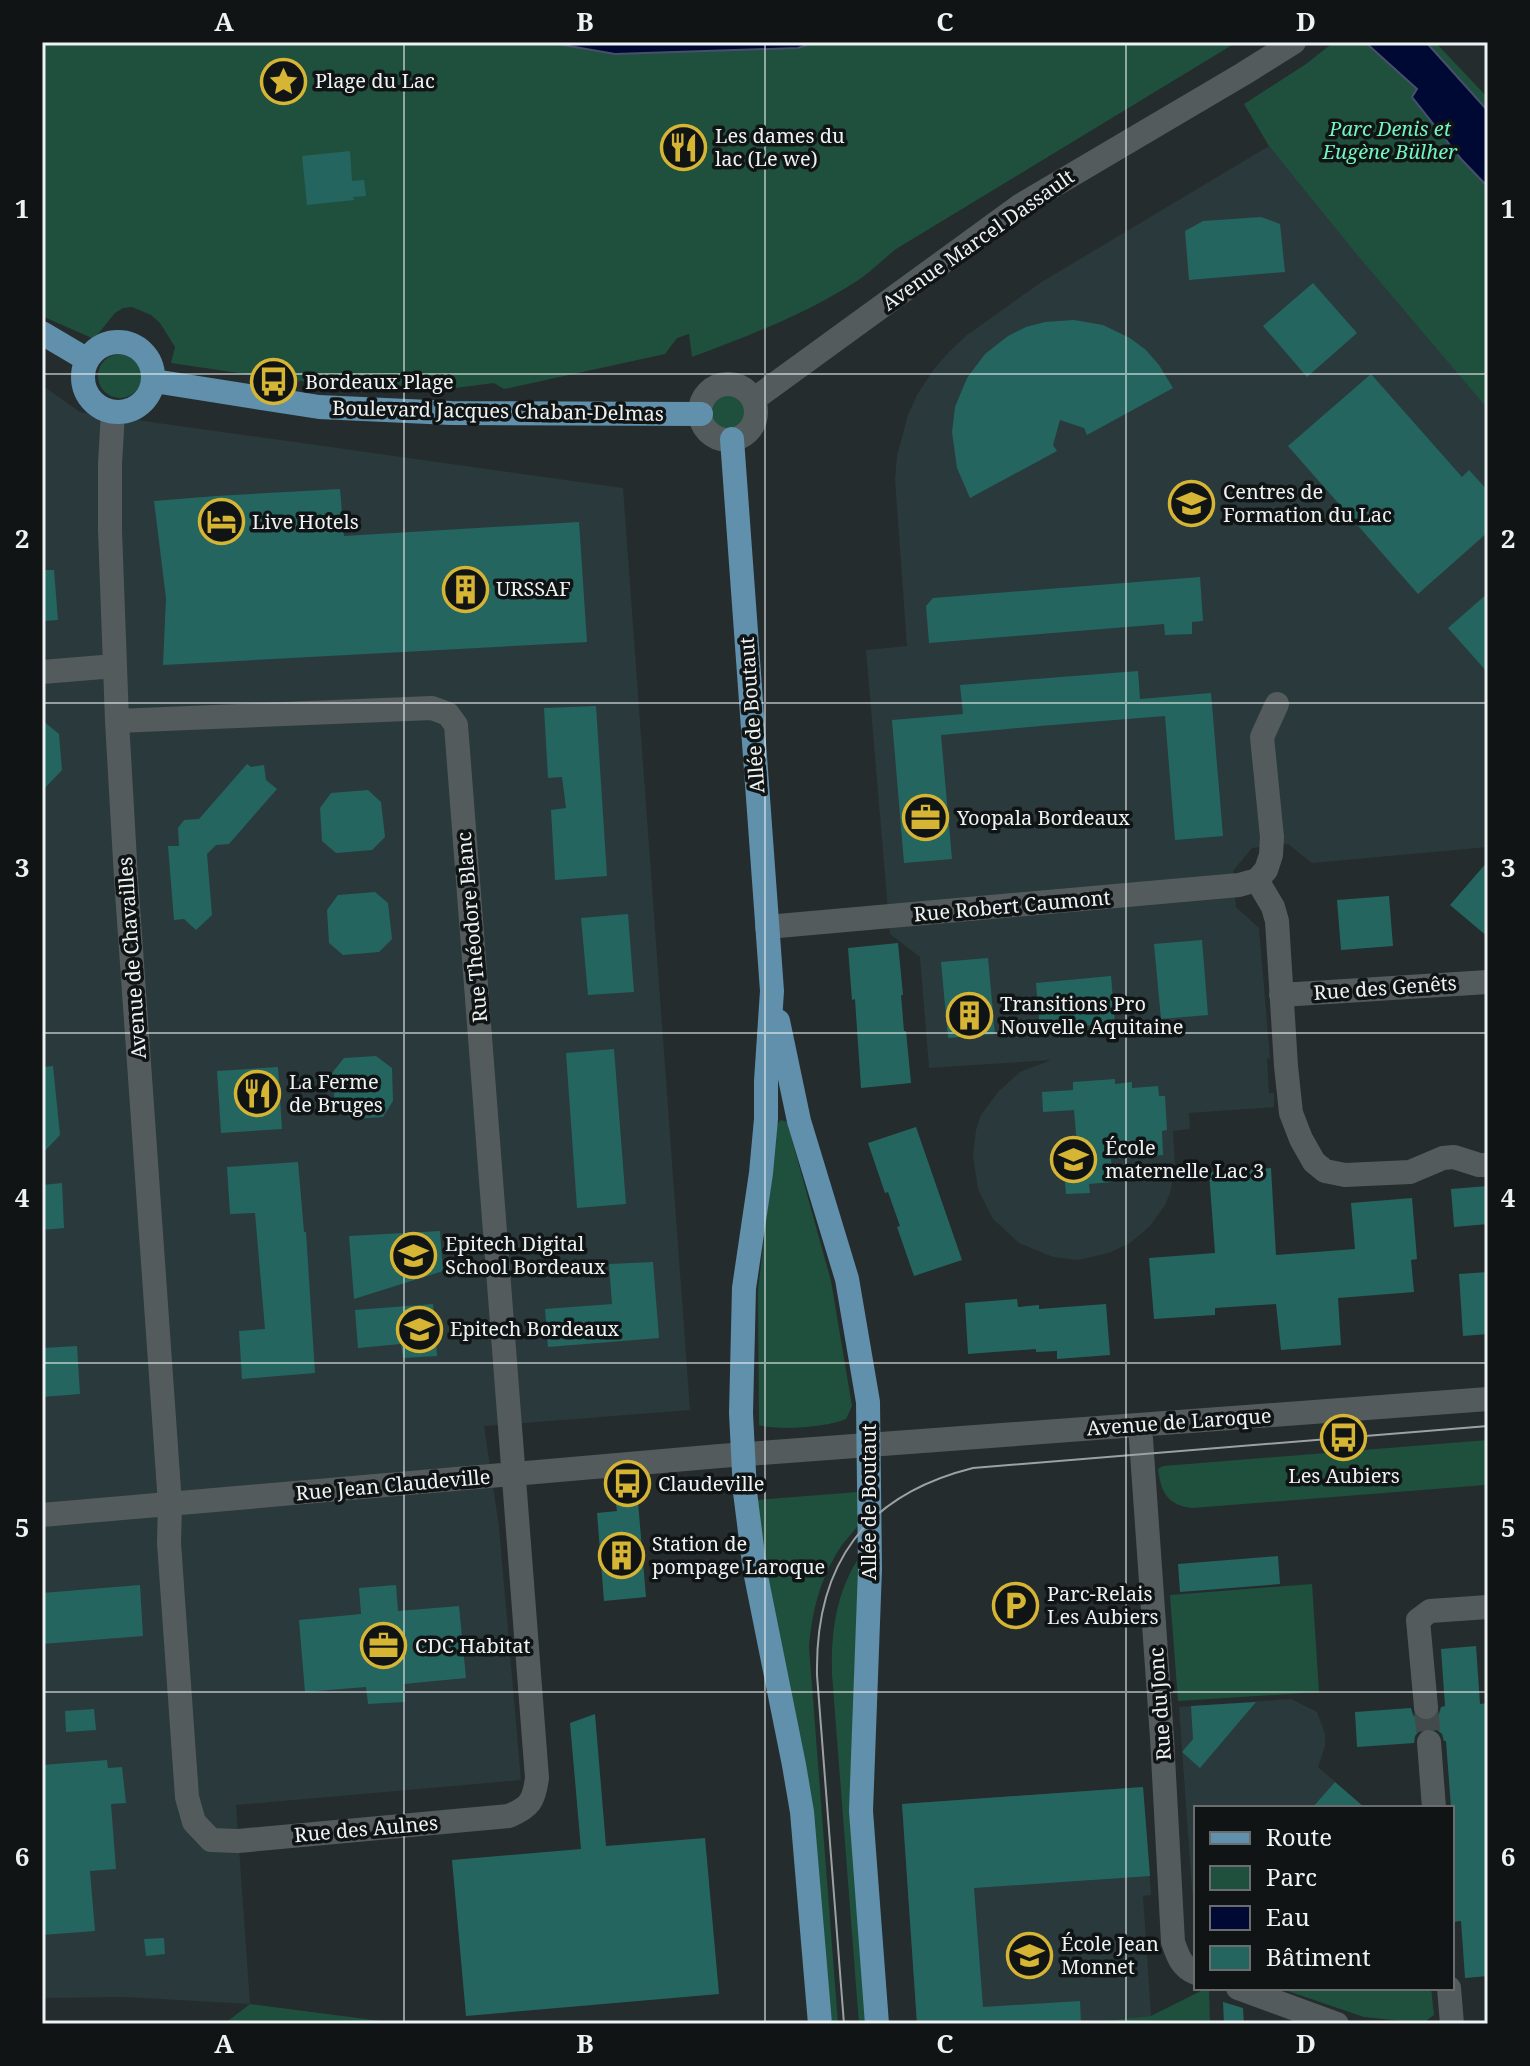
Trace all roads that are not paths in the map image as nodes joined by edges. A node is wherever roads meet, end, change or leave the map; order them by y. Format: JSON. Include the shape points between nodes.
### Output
{"nodes":[{"id":1,"x":1294,"y":42,"type":"edge"},
{"id":2,"x":42,"y":333,"type":"edge"},
{"id":3,"x":86,"y":359,"type":"junction"},
{"id":4,"x":154,"y":381,"type":"junction"},
{"id":5,"x":753,"y":400,"type":"junction"},
{"id":6,"x":113,"y":412,"type":"junction"},
{"id":7,"x":701,"y":414,"type":"junction"},
{"id":8,"x":732,"y":439,"type":"junction"},
{"id":9,"x":115,"y":666,"type":"junction"},
{"id":10,"x":42,"y":672,"type":"edge"},
{"id":11,"x":1277,"y":704,"type":"dead end"},
{"id":12,"x":117,"y":721,"type":"junction"},
{"id":13,"x":1257,"y":880,"type":"junction"},
{"id":14,"x":767,"y":927,"type":"junction"},
{"id":15,"x":1488,"y":982,"type":"edge"},
{"id":16,"x":772,"y":991,"type":"junction"},
{"id":17,"x":1281,"y":995,"type":"junction"},
{"id":18,"x":1488,"y":1165,"type":"edge"},
{"id":19,"x":1488,"y":1399,"type":"edge"},
{"id":20,"x":1140,"y":1425,"type":"junction"},
{"id":21,"x":870,"y":1446,"type":"junction"},
{"id":22,"x":744,"y":1455,"type":"junction"},
{"id":23,"x":515,"y":1475,"type":"junction"},
{"id":24,"x":170,"y":1504,"type":"junction"},
{"id":25,"x":42,"y":1515,"type":"edge"},
{"id":26,"x":1488,"y":1607,"type":"edge"},
{"id":27,"x":1426,"y":1707,"type":"tunnel mouth"},
{"id":28,"x":1429,"y":1742,"type":"tunnel mouth"},
{"id":29,"x":1434,"y":1806,"type":"edge"},
{"id":30,"x":1194,"y":1972,"type":"edge"},
{"id":31,"x":1244,"y":1990,"type":"edge"},
{"id":32,"x":1449,"y":1990,"type":"edge"},
{"id":33,"x":820,"y":2024,"type":"edge"},
{"id":34,"x":877,"y":2024,"type":"edge"},
{"id":35,"x":1337,"y":2024,"type":"edge"},
{"id":36,"x":1452,"y":2024,"type":"edge"}],
"edges":[{"from":1,"to":5,"type":"street","name":"Avenue Marcel Dassault","via":[[1021,205]]},
{"from":2,"to":3,"type":"main road"},
{"from":3,"to":4,"type":"main road","via":[[112,341],[128,342],[143,350]]},
{"from":3,"to":6,"type":"main road","via":[[86,393],[97,406]]},
{"from":4,"to":6,"type":"main road","via":[[140,405]]},
{"from":4,"to":7,"type":"main road","name":"Boulevard Jacques Chaban-Delmas","via":[[319,407]]},
{"from":5,"to":7,"type":"street","via":[[739,385],[719,384],[707,394]]},
{"from":5,"to":8,"type":"street","via":[[755,422]]},
{"from":6,"to":9,"type":"street","name":"Avenue de Chavailles"},
{"from":7,"to":8,"type":"street","via":[[709,433]]},
{"from":8,"to":14,"type":"main road","name":"Allée de Boutaut"},
{"from":9,"to":10,"type":"street"},
{"from":9,"to":12,"type":"street","name":"Avenue de Chavailles"},
{"from":11,"to":13,"type":"street","via":[[1262,737],[1272,837],[1266,870]]},
{"from":12,"to":23,"type":"street","name":"Rue Théodore Blanc","via":[[432,708],[448,714],[456,725]]},
{"from":12,"to":24,"type":"street","name":"Avenue de Chavailles"},
{"from":13,"to":14,"type":"street","name":"Rue Robert Caumont"},
{"from":13,"to":17,"type":"street","via":[[1277,921]]},
{"from":14,"to":16,"type":"main road","name":"Allée de Boutaut"},
{"from":15,"to":17,"type":"street","name":"Rue des Genêts"},
{"from":16,"to":21,"type":"main road","name":"Allée de Boutaut","via":[[799,1121],[847,1279],[868,1402]]},
{"from":16,"to":22,"type":"main road","name":"Allée de Boutaut","via":[[765,1133],[744,1288]]},
{"from":17,"to":18,"type":"street","via":[[1293,1120],[1314,1162],[1325,1171],[1345,1175],[1410,1172],[1454,1157]]},
{"from":19,"to":20,"type":"street","name":"Avenue de Laroque"},
{"from":20,"to":21,"type":"street","name":"Avenue de Laroque"},
{"from":20,"to":30,"type":"street","name":"Rue du Jonc","via":[[1173,1942],[1179,1960]]},
{"from":21,"to":22,"type":"street","name":"Avenue de Laroque"},
{"from":21,"to":34,"type":"main road","name":"Allée de Boutaut","via":[[861,1811]]},
{"from":22,"to":23,"type":"street","name":"Rue Jean Claudeville"},
{"from":22,"to":33,"type":"main road","name":"Allée de Boutaut","via":[[755,1571],[802,1812]]},
{"from":23,"to":24,"type":"street","name":"Rue Jean Claudeville"},
{"from":23,"to":24,"type":"street","name":"Rue des Aulnes","via":[[537,1778],[526,1809],[509,1816],[238,1841],[211,1840],[194,1822],[187,1797]]},
{"from":24,"to":25,"type":"street","name":"Rue Jean Claudeville"},
{"from":26,"to":27,"type":"street","via":[[1430,1611],[1418,1620]]},
{"from":28,"to":29,"type":"street"},
{"from":31,"to":35,"type":"street"},
{"from":32,"to":36,"type":"street"}]}
